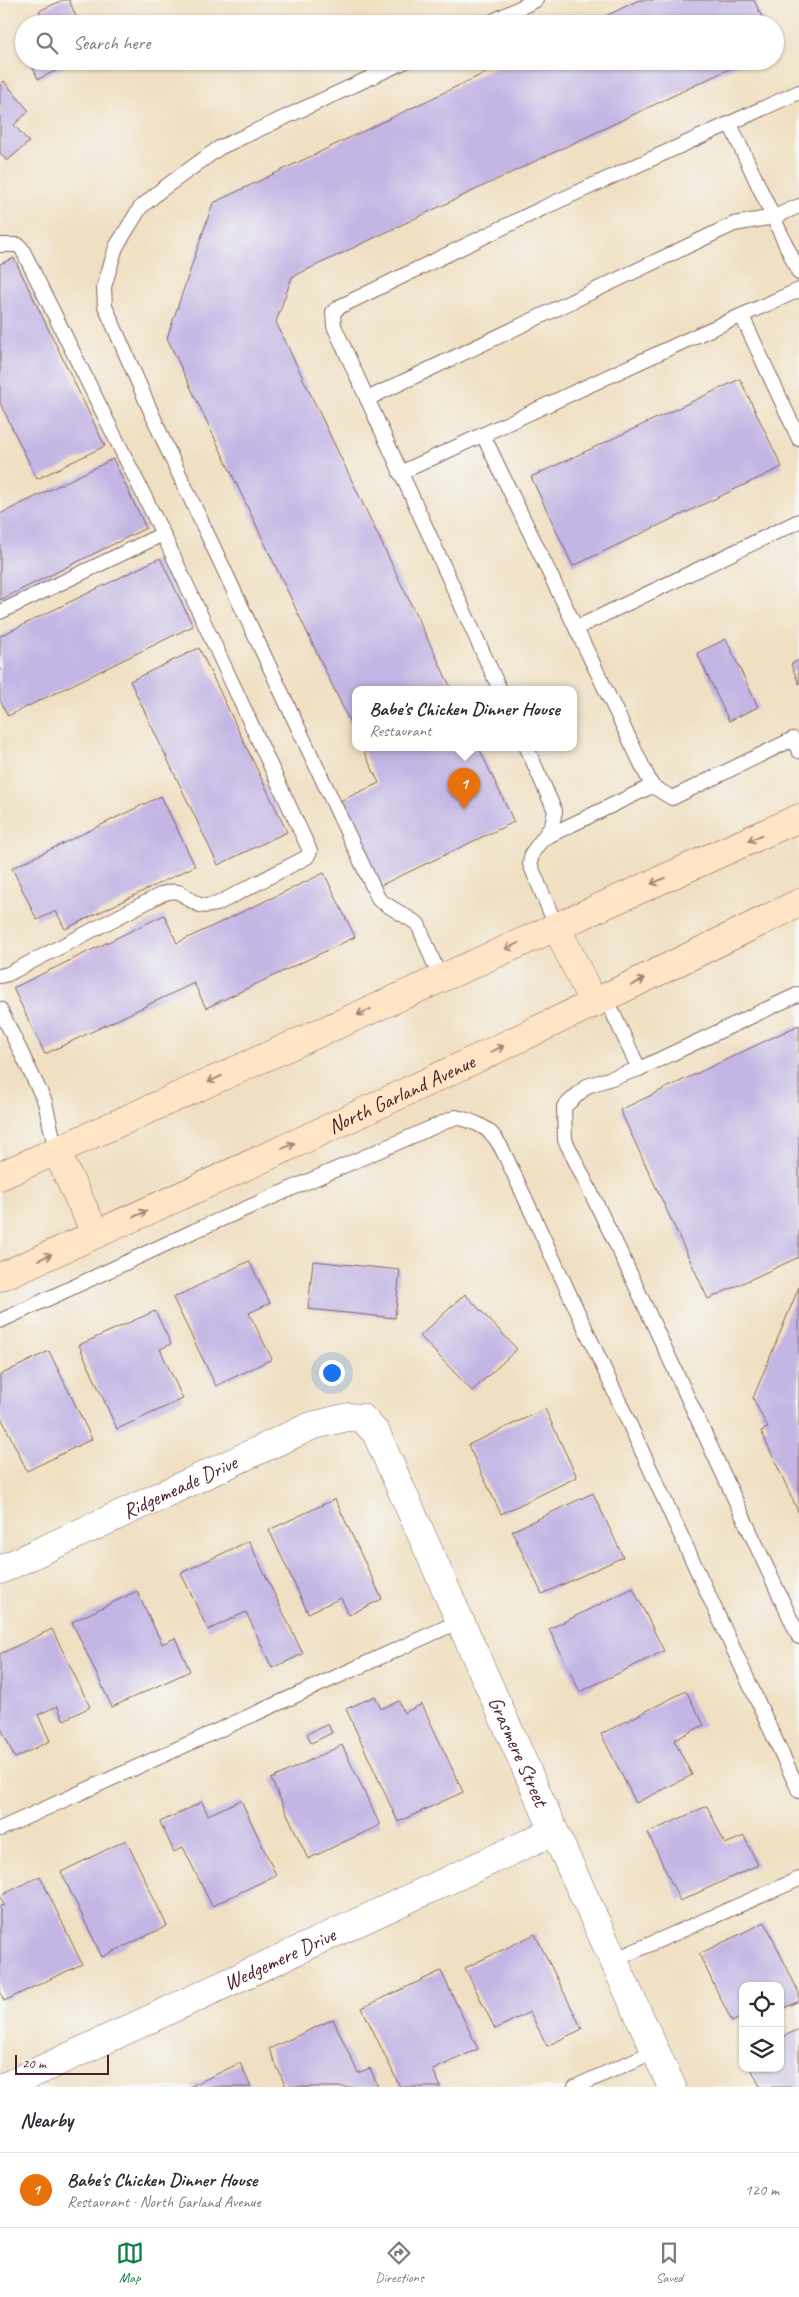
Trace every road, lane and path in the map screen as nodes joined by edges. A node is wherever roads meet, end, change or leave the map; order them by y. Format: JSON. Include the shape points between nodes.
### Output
{"nodes":[{"id":1,"x":536,"y":0,"type":"edge"},
{"id":2,"x":505,"y":15,"type":"edge"},
{"id":3,"x":387,"y":70,"type":"edge"},
{"id":4,"x":799,"y":92,"type":"edge"},
{"id":5,"x":730,"y":124,"type":"junction"},
{"id":6,"x":799,"y":206,"type":"edge"},
{"id":7,"x":774,"y":217,"type":"junction"},
{"id":8,"x":0,"y":245,"type":"edge"},
{"id":9,"x":799,"y":273,"type":"edge"},
{"id":10,"x":799,"y":290,"type":"edge"},
{"id":11,"x":742,"y":316,"type":"junction"},
{"id":12,"x":367,"y":399,"type":"junction"},
{"id":13,"x":483,"y":435,"type":"junction"},
{"id":14,"x":799,"y":439,"type":"edge"},
{"id":15,"x":400,"y":473,"type":"junction"},
{"id":16,"x":799,"y":521,"type":"edge"},
{"id":17,"x":162,"y":534,"type":"junction"},
{"id":18,"x":0,"y":612,"type":"edge"},
{"id":19,"x":576,"y":628,"type":"junction"},
{"id":20,"x":498,"y":686,"type":"edge"},
{"id":21,"x":797,"y":742,"type":"edge"},
{"id":22,"x":528,"y":751,"type":"edge"},
{"id":23,"x":652,"y":786,"type":"junction"},
{"id":24,"x":799,"y":818,"type":"edge"},
{"id":25,"x":544,"y":838,"type":"junction"},
{"id":26,"x":799,"y":903,"type":"edge"},
{"id":27,"x":556,"y":926,"type":"junction"},
{"id":28,"x":0,"y":976,"type":"edge"},
{"id":29,"x":440,"y":978,"type":"junction"},
{"id":30,"x":799,"y":994,"type":"edge"},
{"id":31,"x":600,"y":1001,"type":"junction"},
{"id":32,"x":0,"y":1009,"type":"edge"},
{"id":33,"x":639,"y":1069,"type":"junction"},
{"id":34,"x":56,"y":1151,"type":"junction"},
{"id":35,"x":0,"y":1176,"type":"edge"},
{"id":36,"x":96,"y":1234,"type":"junction"},
{"id":37,"x":0,"y":1277,"type":"edge"},
{"id":38,"x":0,"y":1321,"type":"edge"},
{"id":39,"x":362,"y":1418,"type":"joint"},
{"id":40,"x":0,"y":1570,"type":"edge"},
{"id":41,"x":460,"y":1622,"type":"junction"},
{"id":42,"x":799,"y":1637,"type":"edge"},
{"id":43,"x":799,"y":1791,"type":"edge"},
{"id":44,"x":0,"y":1829,"type":"edge"},
{"id":45,"x":554,"y":1831,"type":"junction"},
{"id":46,"x":799,"y":1879,"type":"edge"},
{"id":47,"x":614,"y":1960,"type":"junction"},
{"id":48,"x":655,"y":2051,"type":"junction"},
{"id":49,"x":4,"y":2087,"type":"edge"},
{"id":50,"x":574,"y":2087,"type":"edge"},
{"id":51,"x":672,"y":2087,"type":"edge"}],
"edges":[{"from":1,"to":2,"type":"lane"},
{"from":3,"to":29,"type":"lane","via":[[219,148],[140,208],[116,247],[104,287],[104,306],[164,444],[379,900],[418,924]]},
{"from":4,"to":5,"type":"lane"},
{"from":5,"to":7,"type":"lane"},
{"from":5,"to":12,"type":"lane","via":[[542,208],[333,312],[334,326]]},
{"from":6,"to":7,"type":"lane"},
{"from":7,"to":9,"type":"lane"},
{"from":7,"to":12,"type":"lane","via":[[734,224]]},
{"from":8,"to":17,"type":"lane","via":[[18,244],[22,249]]},
{"from":10,"to":11,"type":"lane"},
{"from":11,"to":13,"type":"lane"},
{"from":11,"to":14,"type":"lane"},
{"from":12,"to":15,"type":"lane"},
{"from":13,"to":15,"type":"lane"},
{"from":13,"to":19,"type":"lane"},
{"from":15,"to":20,"type":"lane"},
{"from":16,"to":19,"type":"lane"},
{"from":17,"to":18,"type":"lane"},
{"from":17,"to":28,"type":"lane","via":[[310,851],[307,857],[217,904],[201,905],[179,892],[162,894]]},
{"from":19,"to":23,"type":"lane"},
{"from":21,"to":23,"type":"lane","via":[[672,798]]},
{"from":22,"to":25,"type":"lane","via":[[555,811],[552,826]]},
{"from":23,"to":25,"type":"lane"},
{"from":24,"to":27,"type":"main road","one_way":true},
{"from":25,"to":27,"type":"lane","via":[[532,853],[530,864]]},
{"from":31,"to":26,"type":"main road","name":"North Garland Avenue","one_way":true},
{"from":27,"to":29,"type":"main road","one_way":true},
{"from":27,"to":31,"type":"main road"},
{"from":29,"to":34,"type":"main road","one_way":true},
{"from":30,"to":33,"type":"lane"},
{"from":31,"to":33,"type":"lane"},
{"from":36,"to":31,"type":"main road","name":"North Garland Avenue","one_way":true},
{"from":32,"to":34,"type":"lane","via":[[45,1102]]},
{"from":33,"to":42,"type":"lane","via":[[587,1086],[564,1107],[565,1140]]},
{"from":34,"to":35,"type":"main road"},
{"from":34,"to":36,"type":"main road"},
{"from":37,"to":36,"type":"main road","name":"North Garland Avenue","one_way":true},
{"from":38,"to":43,"type":"lane","via":[[194,1231],[456,1117],[476,1122],[495,1135]]},
{"from":39,"to":40,"type":"street","name":"Ridgemeade Drive","via":[[348,1416],[311,1426]]},
{"from":39,"to":41,"type":"street","name":"Grasmere Street","via":[[376,1433]]},
{"from":41,"to":44,"type":"lane"},
{"from":41,"to":45,"type":"street","name":"Grasmere Street"},
{"from":45,"to":47,"type":"street","name":"Grasmere Street"},
{"from":45,"to":49,"type":"street","name":"Wedgemere Drive"},
{"from":46,"to":47,"type":"lane"},
{"from":47,"to":48,"type":"street","name":"Grasmere Street"},
{"from":48,"to":50,"type":"lane"},
{"from":48,"to":51,"type":"street","name":"Grasmere Street"}]}
